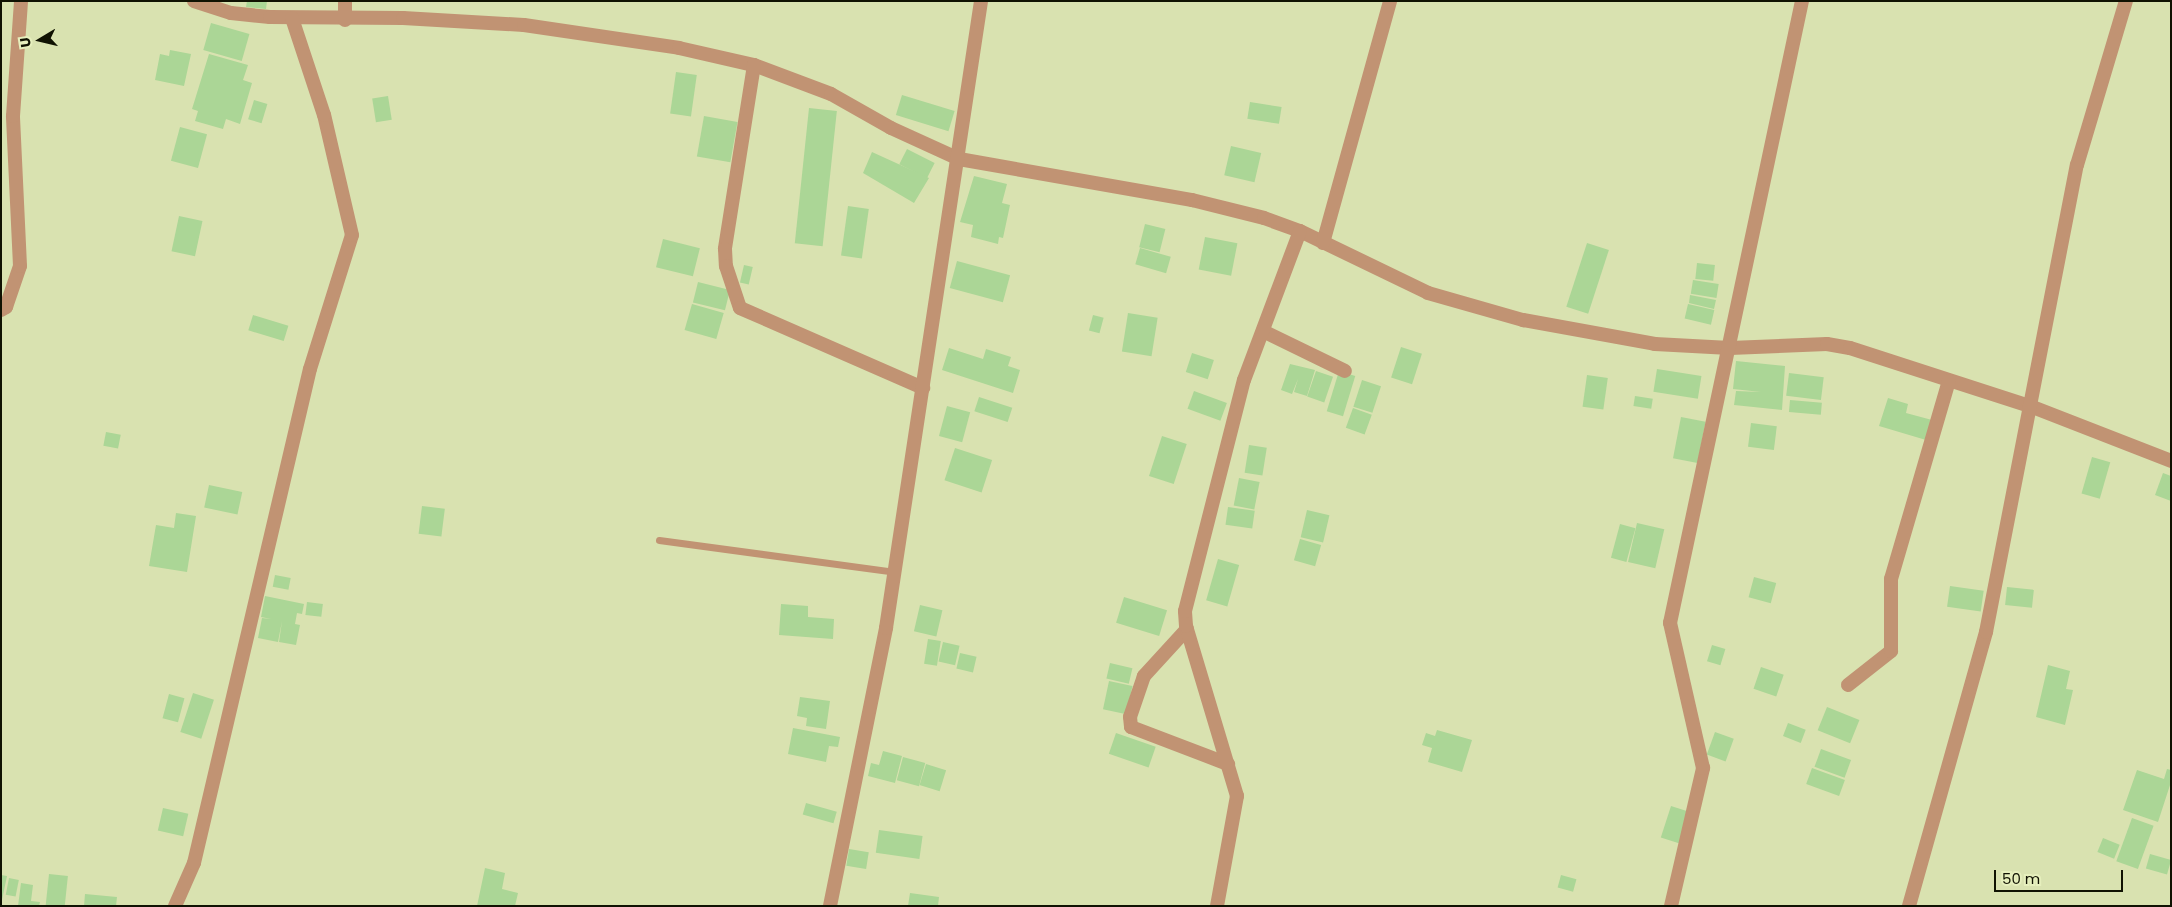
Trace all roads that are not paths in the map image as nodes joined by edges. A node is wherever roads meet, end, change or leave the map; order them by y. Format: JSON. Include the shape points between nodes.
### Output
{"nodes":[{"id":1,"x":21,"y":1,"type":"edge"},
{"id":2,"x":194,"y":1,"type":"edge"},
{"id":3,"x":345,"y":1,"type":"edge"},
{"id":4,"x":981,"y":1,"type":"edge"},
{"id":5,"x":1390,"y":1,"type":"edge"},
{"id":6,"x":1802,"y":1,"type":"edge"},
{"id":7,"x":2126,"y":1,"type":"edge"},
{"id":8,"x":292,"y":18,"type":"junction"},
{"id":9,"x":345,"y":20,"type":"junction"},
{"id":10,"x":754,"y":65,"type":"junction"},
{"id":11,"x":959,"y":159,"type":"junction"},
{"id":12,"x":1300,"y":231,"type":"junction"},
{"id":13,"x":1323,"y":243,"type":"junction"},
{"id":14,"x":1,"y":310,"type":"edge"},
{"id":15,"x":1263,"y":331,"type":"junction"},
{"id":16,"x":1730,"y":348,"type":"junction"},
{"id":17,"x":1345,"y":371,"type":"dead end"},
{"id":18,"x":1949,"y":381,"type":"junction"},
{"id":19,"x":923,"y":388,"type":"junction"},
{"id":20,"x":2030,"y":406,"type":"junction"},
{"id":21,"x":2171,"y":461,"type":"edge"},
{"id":22,"x":659,"y":540,"type":"dead end"},
{"id":23,"x":895,"y":572,"type":"junction"},
{"id":24,"x":1187,"y":629,"type":"junction"},
{"id":25,"x":1848,"y":685,"type":"dead end"},
{"id":26,"x":1228,"y":764,"type":"junction"},
{"id":27,"x":175,"y":906,"type":"edge"},
{"id":28,"x":830,"y":906,"type":"edge"},
{"id":29,"x":1217,"y":906,"type":"edge"},
{"id":30,"x":1671,"y":906,"type":"edge"},
{"id":31,"x":1909,"y":906,"type":"edge"}],
"edges":[{"from":1,"to":14,"type":"street","via":[[12,116],[20,266],[6,307]]},
{"from":2,"to":8,"type":"street","via":[[231,13]]},
{"from":3,"to":9,"type":"street"},
{"from":4,"to":11,"type":"street"},
{"from":5,"to":13,"type":"street"},
{"from":6,"to":16,"type":"street"},
{"from":7,"to":20,"type":"street","via":[[2077,164]]},
{"from":8,"to":9,"type":"street"},
{"from":8,"to":27,"type":"street","via":[[324,115],[352,235],[310,369],[194,863]]},
{"from":9,"to":10,"type":"street","via":[[403,18],[524,25],[679,48]]},
{"from":10,"to":11,"type":"street","via":[[831,94],[891,128]]},
{"from":10,"to":19,"type":"street","via":[[725,249],[726,266],[740,308]]},
{"from":11,"to":12,"type":"street","via":[[1192,200]]},
{"from":11,"to":19,"type":"street"},
{"from":12,"to":13,"type":"street"},
{"from":12,"to":15,"type":"street"},
{"from":13,"to":16,"type":"street","via":[[1428,293],[1523,320],[1655,344]]},
{"from":15,"to":17,"type":"street"},
{"from":15,"to":24,"type":"street","via":[[1244,380],[1185,611]]},
{"from":16,"to":18,"type":"street","via":[[1827,344]]},
{"from":16,"to":30,"type":"street","via":[[1670,623],[1703,768]]},
{"from":18,"to":20,"type":"street"},
{"from":18,"to":25,"type":"street","via":[[1891,579],[1892,651]]},
{"from":19,"to":23,"type":"street"},
{"from":20,"to":21,"type":"street"},
{"from":20,"to":31,"type":"street","via":[[1986,632]]},
{"from":22,"to":23,"type":"lane"},
{"from":23,"to":28,"type":"street"},
{"from":24,"to":26,"type":"street"},
{"from":24,"to":26,"type":"street","via":[[1144,676],[1130,717],[1131,727]]},
{"from":26,"to":29,"type":"street","via":[[1237,796]]}]}
